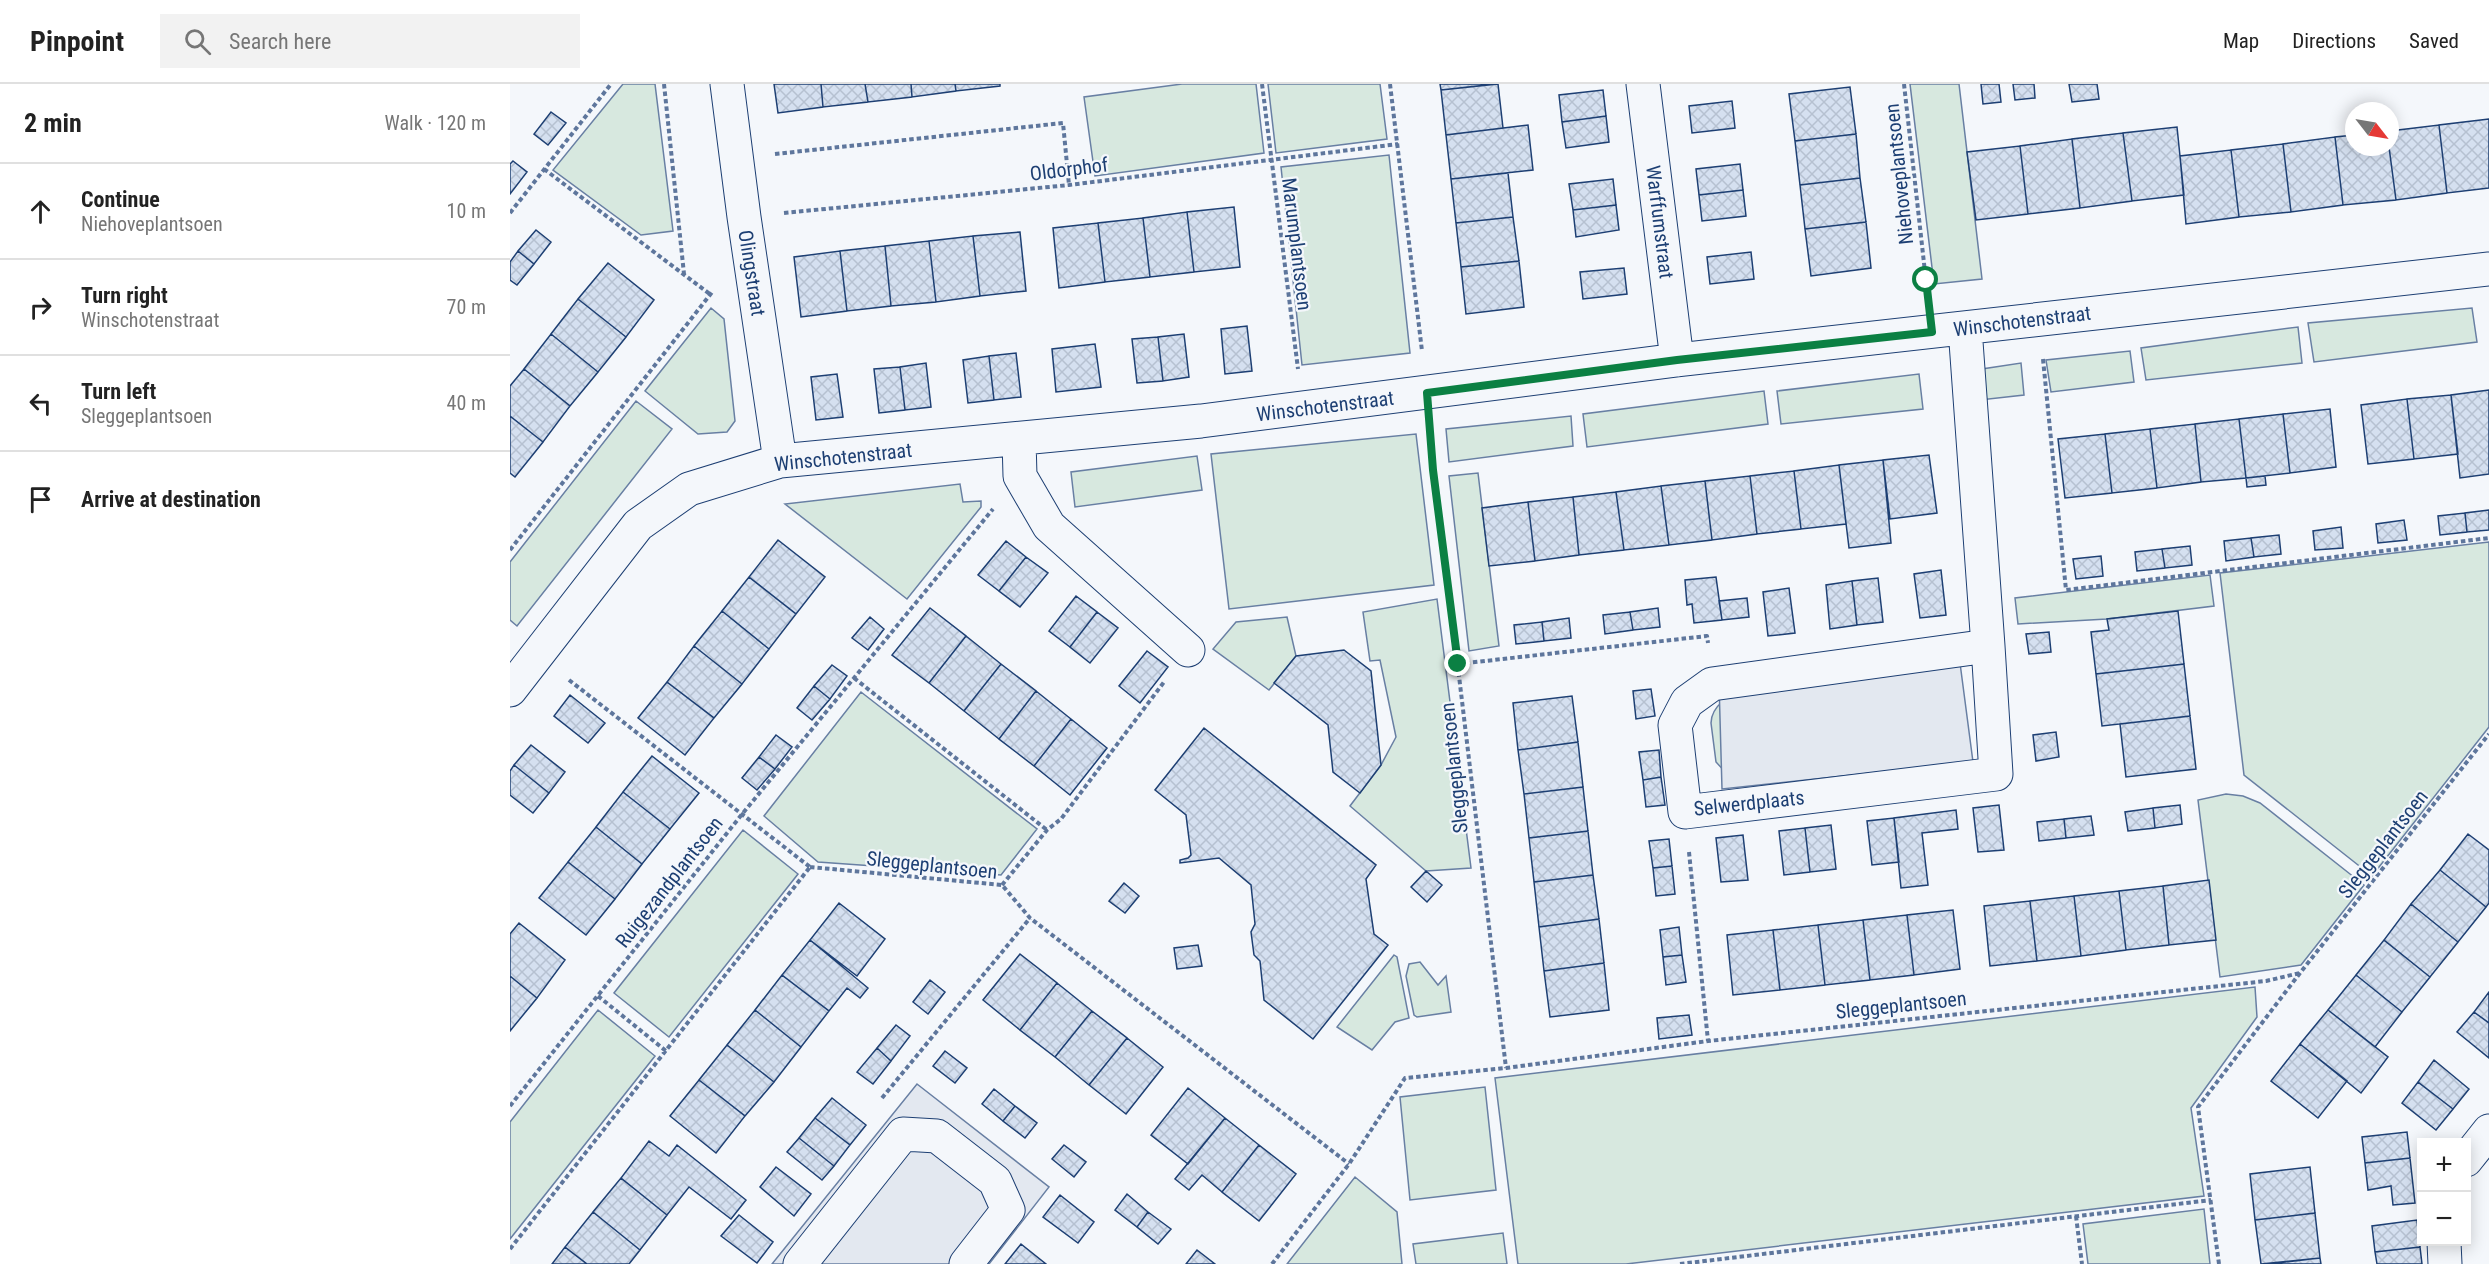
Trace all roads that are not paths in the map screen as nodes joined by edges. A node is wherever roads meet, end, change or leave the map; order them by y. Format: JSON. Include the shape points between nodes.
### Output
{"nodes":[{"id":1,"x":727,"y":84,"type":"edge"},
{"id":2,"x":1643,"y":84,"type":"edge"},
{"id":3,"x":2489,"y":269,"type":"edge"},
{"id":4,"x":1965,"y":328,"type":"junction"},
{"id":5,"x":1677,"y":360,"type":"junction"},
{"id":6,"x":1019,"y":440,"type":"junction"},
{"id":7,"x":780,"y":461,"type":"junction"},
{"id":8,"x":1988,"y":646,"type":"junction"},
{"id":9,"x":1188,"y":650,"type":"road end"},
{"id":10,"x":510,"y":690,"type":"edge"},
{"id":11,"x":2489,"y":1131,"type":"edge"},
{"id":12,"x":2471,"y":1154,"type":"edge"},
{"id":13,"x":2444,"y":1246,"type":"edge"},
{"id":14,"x":800,"y":1264,"type":"edge"},
{"id":15,"x":966,"y":1264,"type":"edge"},
{"id":16,"x":2445,"y":1264,"type":"edge"}],
"edges":[{"from":1,"to":7,"type":"street","name":"Olingstraat"},
{"from":2,"to":5,"type":"street","name":"Warffumstraat"},
{"from":3,"to":4,"type":"street","name":"Winschotenstraat"},
{"from":4,"to":5,"type":"street","name":"Winschotenstraat"},
{"from":4,"to":8,"type":"street","name":"Selwerdplaats"},
{"from":5,"to":6,"type":"street","name":"Winschotenstraat","via":[[1303,409]]},
{"from":6,"to":7,"type":"street","name":"Winschotenstraat"},
{"from":6,"to":9,"type":"street","via":[[1020,476],[1049,526]]},
{"from":7,"to":10,"type":"street","name":"Winschotenstraat","via":[[689,489],[639,525]]},
{"from":8,"to":8,"type":"street","name":"Selwerdplaats","via":[[1996,774],[1685,812],[1675,725],[1687,702],[1712,684]]},
{"from":11,"to":12,"type":"street"},
{"from":13,"to":16,"type":"street"},
{"from":14,"to":15,"type":"street","via":[[903,1134],[937,1136],[995,1181],[1008,1210]]}]}
